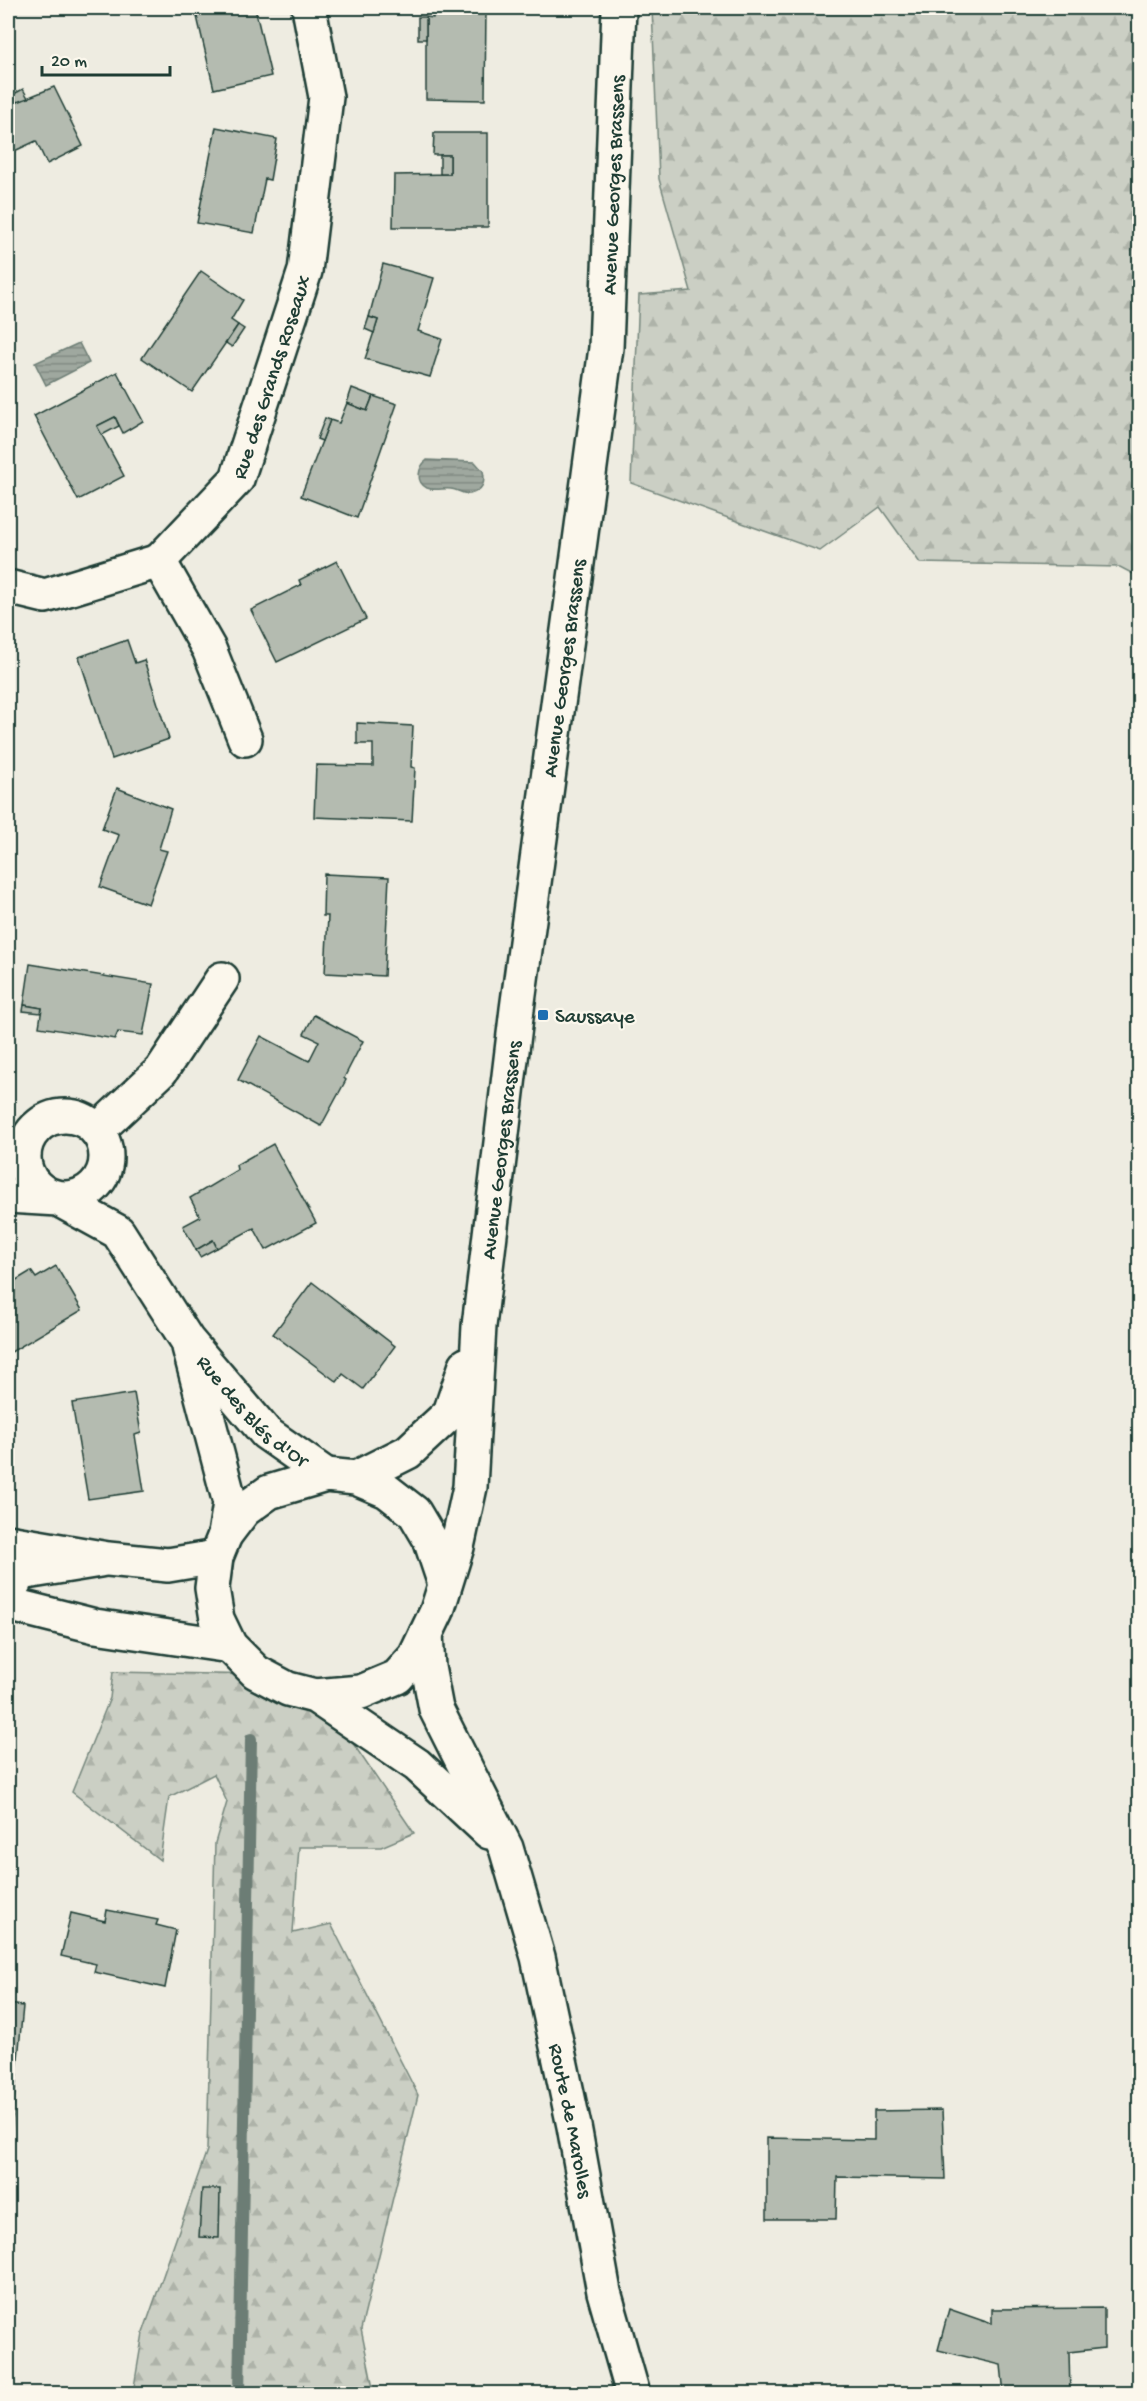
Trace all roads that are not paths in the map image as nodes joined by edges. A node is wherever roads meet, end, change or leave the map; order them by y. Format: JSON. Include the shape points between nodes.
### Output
{"nodes":[{"id":1,"x":309,"y":8,"type":"edge"},
{"id":2,"x":619,"y":8,"type":"edge"},
{"id":3,"x":159,"y":561,"type":"junction"},
{"id":4,"x":8,"y":587,"type":"edge"},
{"id":5,"x":245,"y":739,"type":"dead end"},
{"id":6,"x":222,"y":979,"type":"dead end"},
{"id":7,"x":97,"y":1131,"type":"dead end"},
{"id":8,"x":8,"y":1196,"type":"edge"},
{"id":9,"x":479,"y":1326,"type":"junction"},
{"id":10,"x":187,"y":1340,"type":"junction"},
{"id":11,"x":341,"y":1476,"type":"junction"},
{"id":12,"x":8,"y":1542,"type":"edge"},
{"id":13,"x":221,"y":1546,"type":"junction"},
{"id":14,"x":108,"y":1559,"type":"junction"},
{"id":15,"x":444,"y":1584,"type":"junction"},
{"id":16,"x":8,"y":1593,"type":"edge"},
{"id":17,"x":8,"y":1604,"type":"edge"},
{"id":18,"x":426,"y":1634,"type":"junction"},
{"id":19,"x":230,"y":1646,"type":"junction"},
{"id":20,"x":315,"y":1696,"type":"junction"},
{"id":21,"x":506,"y":1848,"type":"junction"},
{"id":22,"x":633,"y":2394,"type":"edge"}],
"edges":[{"from":1,"to":3,"type":"street","name":"Rue des Grands Roseaux","via":[[326,97],[305,271],[237,479]]},
{"from":2,"to":9,"type":"street","name":"Avenue Georges Brassens","via":[[606,348],[517,1009]]},
{"from":3,"to":4,"type":"street","name":"Rue des Grands Roseaux","via":[[45,596]]},
{"from":3,"to":5,"type":"street","via":[[209,649]]},
{"from":6,"to":7,"type":"street","via":[[162,1071]]},
{"from":8,"to":10,"type":"street","name":"Rue des Blés d'Or","via":[[58,1199],[118,1232]]},
{"from":9,"to":11,"type":"street","name":"Avenue Georges Brassens","via":[[450,1413],[408,1452]]},
{"from":9,"to":15,"type":"street","name":"Avenue Georges Brassens","via":[[470,1487]]},
{"from":10,"to":11,"type":"street","name":"Rue des Blés d'Or","via":[[266,1433]]},
{"from":10,"to":13,"type":"street","name":"Rue des Blés d'Or","via":[[230,1503]]},
{"from":11,"to":13,"type":"street","name":"Avenue Georges Brassens","via":[[269,1492],[244,1510]]},
{"from":11,"to":15,"type":"street","name":"Rue des Blés d'Or","via":[[387,1491],[414,1512],[430,1539]]},
{"from":12,"to":14,"type":"street"},
{"from":13,"to":14,"type":"street","via":[[168,1566]]},
{"from":13,"to":19,"type":"street","name":"Rue des Blés d'Or","via":[[212,1588],[217,1618]]},
{"from":14,"to":16,"type":"street","via":[[20,1573]]},
{"from":15,"to":18,"type":"street","name":"Avenue Georges Brassens"},
{"from":17,"to":19,"type":"street","via":[[95,1626]]},
{"from":18,"to":20,"type":"street","name":"Avenue Georges Brassens","via":[[416,1658],[397,1677],[361,1692]]},
{"from":18,"to":21,"type":"street","name":"Route de Marolles","via":[[436,1709]]},
{"from":19,"to":20,"type":"street","name":"Rue des Blés d'Or","via":[[255,1672],[288,1689]]},
{"from":20,"to":21,"type":"street","via":[[417,1765]]},
{"from":21,"to":22,"type":"street","name":"Route de Marolles","via":[[538,1957],[604,2292]]}]}
